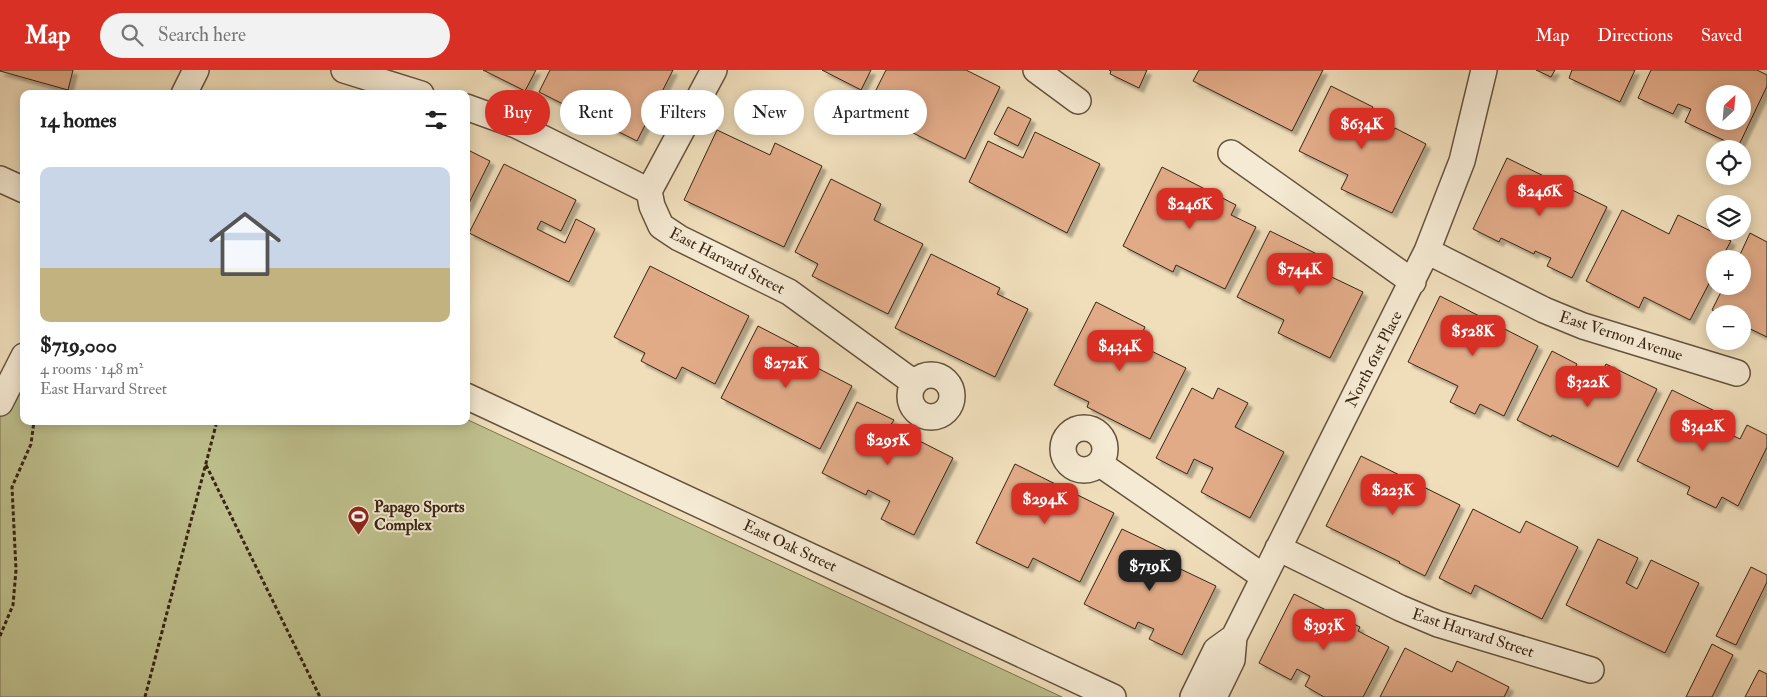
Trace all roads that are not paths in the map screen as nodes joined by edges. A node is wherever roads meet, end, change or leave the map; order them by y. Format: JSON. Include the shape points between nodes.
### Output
{"nodes":[{"id":1,"x":196,"y":70,"type":"edge"},
{"id":2,"x":344,"y":70,"type":"edge"},
{"id":3,"x":714,"y":70,"type":"edge"},
{"id":4,"x":1036,"y":70,"type":"edge"},
{"id":5,"x":1484,"y":70,"type":"edge"},
{"id":6,"x":186,"y":90,"type":"edge"},
{"id":7,"x":409,"y":90,"type":"edge"},
{"id":8,"x":1078,"y":101,"type":"dead end"},
{"id":9,"x":470,"y":109,"type":"edge"},
{"id":10,"x":1231,"y":153,"type":"dead end"},
{"id":11,"x":0,"y":179,"type":"edge"},
{"id":12,"x":20,"y":188,"type":"edge"},
{"id":13,"x":649,"y":191,"type":"junction"},
{"id":14,"x":1427,"y":251,"type":"junction"},
{"id":15,"x":1413,"y":282,"type":"junction"},
{"id":16,"x":20,"y":364,"type":"edge"},
{"id":17,"x":1737,"y":373,"type":"dead end"},
{"id":18,"x":913,"y":382,"type":"dead end"},
{"id":19,"x":470,"y":398,"type":"edge"},
{"id":20,"x":0,"y":403,"type":"edge"},
{"id":21,"x":1100,"y":464,"type":"dead end"},
{"id":22,"x":1278,"y":548,"type":"junction"},
{"id":23,"x":1264,"y":577,"type":"junction"},
{"id":24,"x":1234,"y":637,"type":"junction"},
{"id":25,"x":1591,"y":670,"type":"dead end"},
{"id":26,"x":1113,"y":697,"type":"edge"},
{"id":27,"x":1193,"y":697,"type":"edge"},
{"id":28,"x":1214,"y":697,"type":"edge"}],
"edges":[{"from":1,"to":6,"type":"street"},
{"from":2,"to":7,"type":"street"},
{"from":3,"to":13,"type":"street"},
{"from":4,"to":8,"type":"street"},
{"from":5,"to":14,"type":"street","name":"North 61st Place","via":[[1462,161]]},
{"from":9,"to":13,"type":"street","via":[[516,125]]},
{"from":10,"to":15,"type":"street"},
{"from":11,"to":12,"type":"street"},
{"from":13,"to":18,"type":"street","name":"East Harvard Street","via":[[661,226],[789,292]]},
{"from":14,"to":15,"type":"street","name":"North 61st Place"},
{"from":14,"to":17,"type":"street","name":"East Vernon Avenue","via":[[1583,326]]},
{"from":15,"to":22,"type":"street","name":"North 61st Place"},
{"from":16,"to":20,"type":"street"},
{"from":19,"to":26,"type":"street","name":"East Oak Street"},
{"from":21,"to":23,"type":"street"},
{"from":22,"to":23,"type":"street","name":"North 61st Place"},
{"from":22,"to":25,"type":"street","name":"East Harvard Street","via":[[1438,624]]},
{"from":23,"to":24,"type":"street","name":"North 61st Place"},
{"from":24,"to":27,"type":"street","name":"North 61st Place","via":[[1216,650]]},
{"from":24,"to":28,"type":"street","name":"North 61st Place","via":[[1232,660]]}]}
